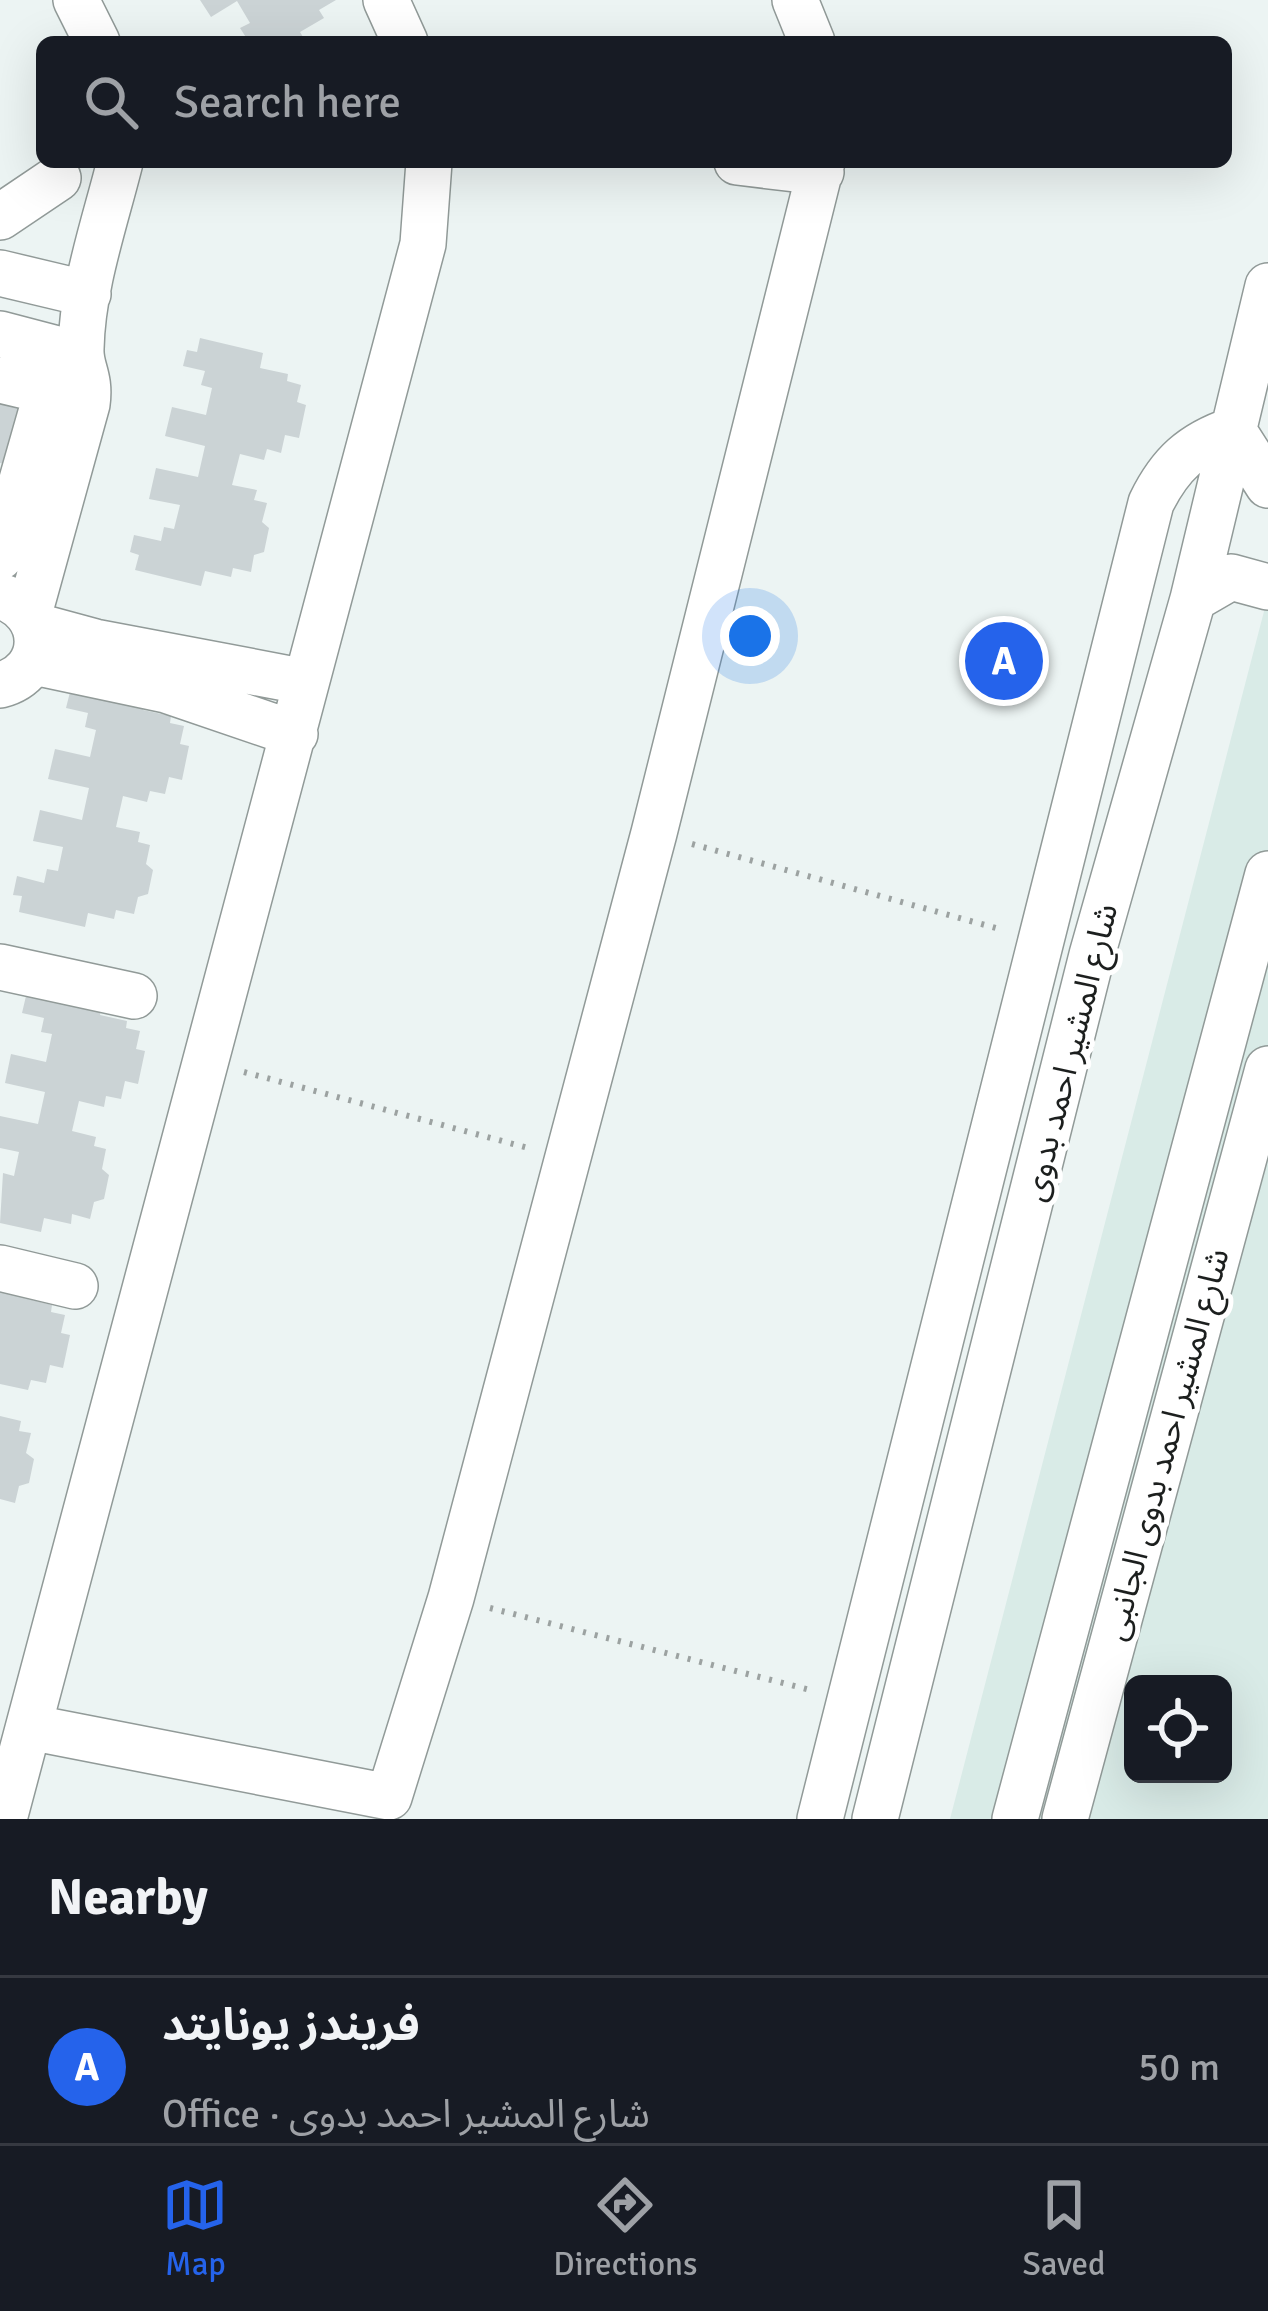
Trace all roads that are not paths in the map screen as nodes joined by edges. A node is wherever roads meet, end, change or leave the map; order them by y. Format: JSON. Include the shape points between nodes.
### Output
{"nodes":[{"id":1,"x":76,"y":0,"type":"edge"},
{"id":2,"x":386,"y":0,"type":"edge"},
{"id":3,"x":794,"y":0,"type":"edge"},
{"id":4,"x":94,"y":36,"type":"edge"},
{"id":5,"x":402,"y":36,"type":"edge"},
{"id":6,"x":809,"y":36,"type":"edge"},
{"id":7,"x":119,"y":168,"type":"edge"},
{"id":8,"x":429,"y":168,"type":"edge"},
{"id":9,"x":822,"y":168,"type":"edge"},
{"id":10,"x":58,"y":178,"type":"dead end"},
{"id":11,"x":0,"y":217,"type":"edge"},
{"id":12,"x":0,"y":273,"type":"edge"},
{"id":13,"x":1268,"y":286,"type":"edge"},
{"id":14,"x":88,"y":294,"type":"junction"},
{"id":15,"x":0,"y":334,"type":"edge"},
{"id":16,"x":80,"y":355,"type":"junction"},
{"id":17,"x":0,"y":380,"type":"edge"},
{"id":18,"x":47,"y":391,"type":"junction"},
{"id":19,"x":1233,"y":430,"type":"junction"},
{"id":20,"x":1268,"y":485,"type":"edge"},
{"id":21,"x":0,"y":557,"type":"edge"},
{"id":22,"x":1268,"y":586,"type":"edge"},
{"id":23,"x":1192,"y":599,"type":"junction"},
{"id":24,"x":15,"y":652,"type":"edge"},
{"id":25,"x":307,"y":682,"type":"junction"},
{"id":26,"x":295,"y":734,"type":"junction"},
{"id":27,"x":1268,"y":874,"type":"edge"},
{"id":28,"x":0,"y":968,"type":"edge"},
{"id":29,"x":134,"y":996,"type":"dead end"},
{"id":30,"x":1268,"y":1069,"type":"edge"},
{"id":31,"x":0,"y":1268,"type":"edge"},
{"id":32,"x":76,"y":1286,"type":"dead end"},
{"id":33,"x":29,"y":1726,"type":"junction"},
{"id":34,"x":386,"y":1808,"type":"edge"},
{"id":35,"x":4,"y":1819,"type":"edge"},
{"id":36,"x":820,"y":1819,"type":"edge"},
{"id":37,"x":874,"y":1819,"type":"edge"},
{"id":38,"x":1015,"y":1819,"type":"edge"},
{"id":39,"x":1065,"y":1819,"type":"edge"}],
"edges":[{"from":1,"to":4,"type":"street"},
{"from":2,"to":5,"type":"street"},
{"from":3,"to":6,"type":"street"},
{"from":7,"to":14,"type":"street"},
{"from":8,"to":25,"type":"street","via":[[423,244]]},
{"from":9,"to":34,"type":"street","via":[[568,1159]]},
{"from":10,"to":11,"type":"street"},
{"from":12,"to":14,"type":"street"},
{"from":13,"to":19,"type":"street","name":"شارع المشير احمد بدوى"},
{"from":14,"to":16,"type":"street"},
{"from":15,"to":16,"type":"street"},
{"from":16,"to":18,"type":"street","via":[[61,365]]},
{"from":16,"to":24,"type":"street","via":[[87,404]]},
{"from":17,"to":18,"type":"street"},
{"from":18,"to":21,"type":"street"},
{"from":19,"to":20,"type":"street"},
{"from":19,"to":23,"type":"street","name":"شارع المشير احمد بدوى"},
{"from":19,"to":36,"type":"street","via":[[1182,455],[1151,503]]},
{"from":22,"to":23,"type":"street","via":[[1231,577]]},
{"from":23,"to":37,"type":"street","name":"شارع المشير احمد بدوى","via":[[1092,956]]},
{"from":24,"to":25,"type":"street","via":[[95,642]]},
{"from":24,"to":26,"type":"street"},
{"from":25,"to":26,"type":"street"},
{"from":26,"to":33,"type":"street"},
{"from":27,"to":38,"type":"street"},
{"from":28,"to":29,"type":"street"},
{"from":30,"to":39,"type":"street","name":"شارع المشير احمد بدوى الجانبى"},
{"from":31,"to":32,"type":"street"},
{"from":33,"to":34,"type":"street"},
{"from":33,"to":35,"type":"street"}]}
